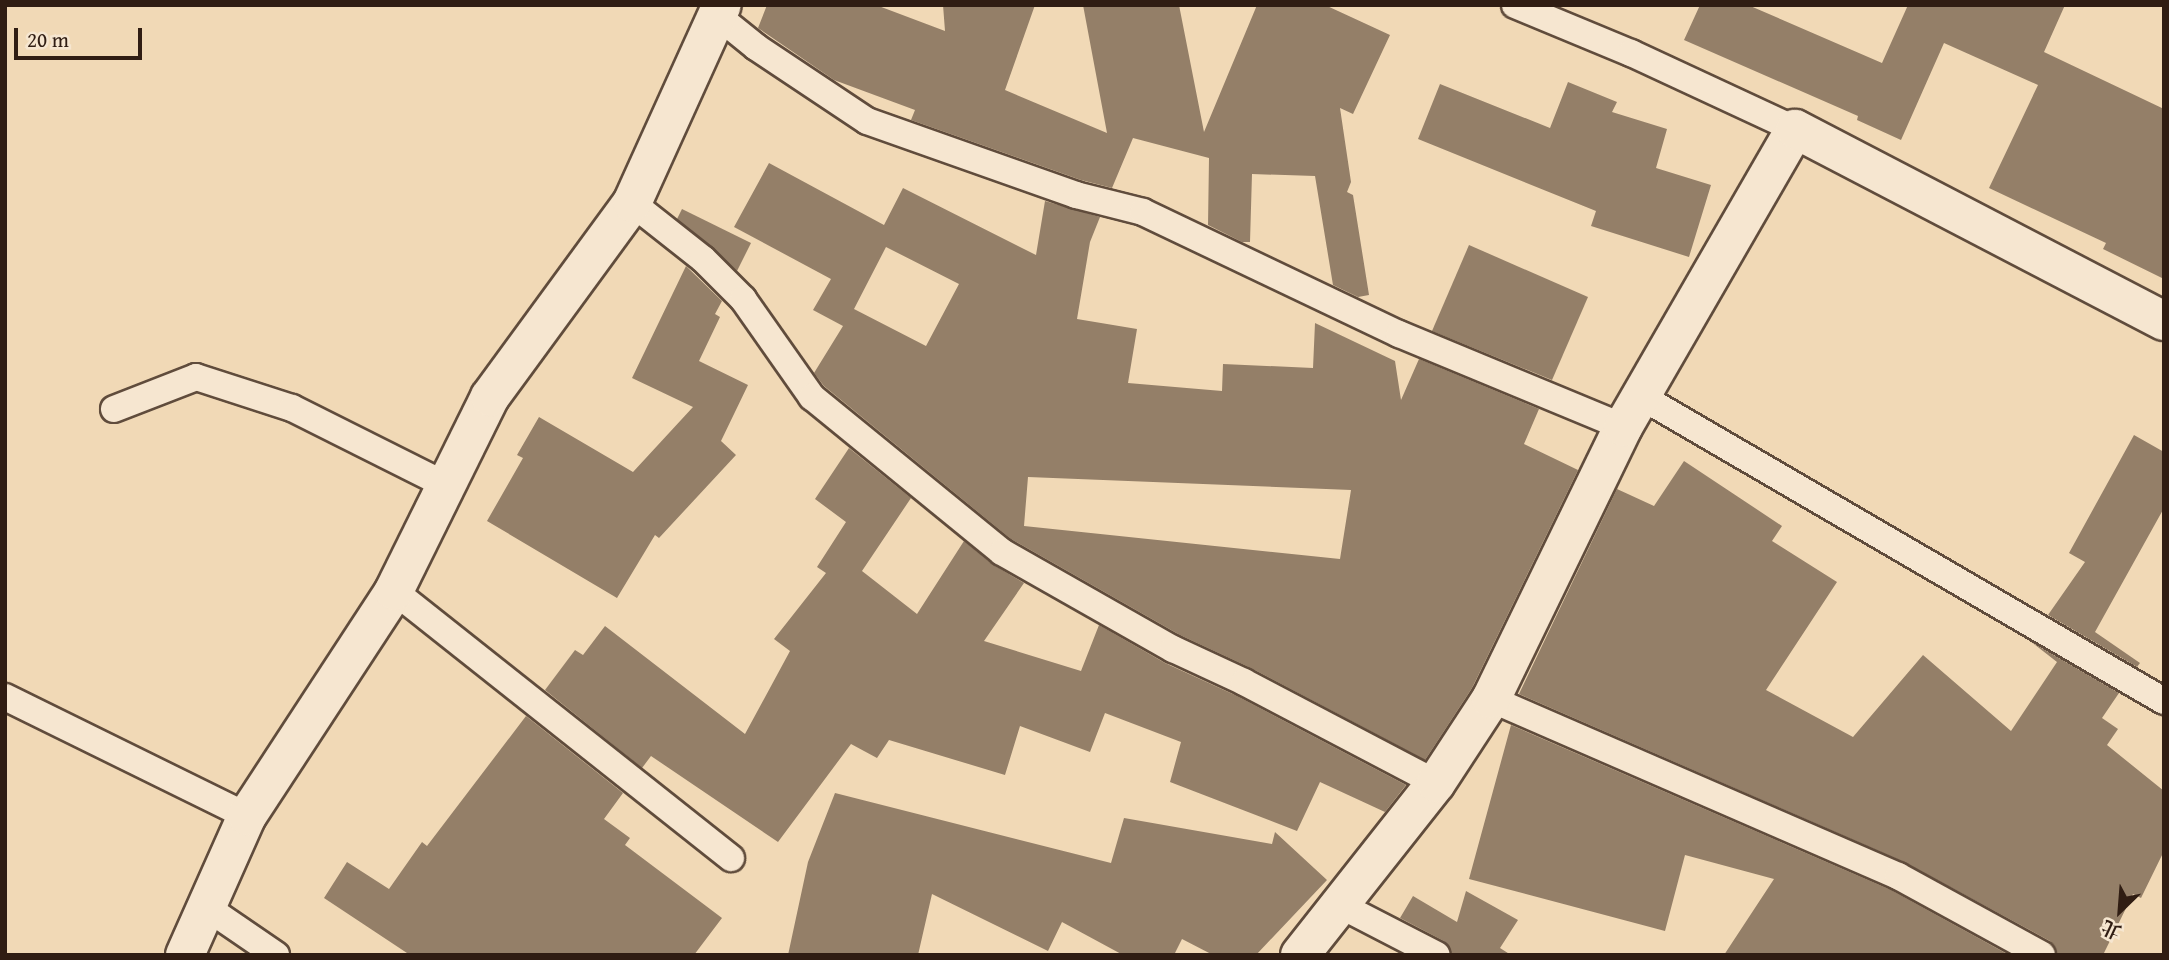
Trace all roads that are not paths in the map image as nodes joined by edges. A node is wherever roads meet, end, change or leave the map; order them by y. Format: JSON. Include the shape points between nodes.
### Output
{"nodes":[{"id":1,"x":1515,"y":5,"type":"edge"},
{"id":2,"x":720,"y":11,"type":"edge"},
{"id":3,"x":1795,"y":129,"type":"junction"},
{"id":4,"x":632,"y":202,"type":"junction"},
{"id":5,"x":2164,"y":321,"type":"edge"},
{"id":6,"x":114,"y":409,"type":"dead end"},
{"id":7,"x":1633,"y":412,"type":"junction"},
{"id":8,"x":446,"y":485,"type":"junction"},
{"id":9,"x":394,"y":590,"type":"junction"},
{"id":10,"x":5,"y":697,"type":"edge"},
{"id":11,"x":1491,"y":699,"type":"junction"},
{"id":12,"x":2164,"y":701,"type":"edge"},
{"id":13,"x":1436,"y":783,"type":"junction"},
{"id":14,"x":247,"y":816,"type":"junction"},
{"id":15,"x":731,"y":858,"type":"dead end"},
{"id":16,"x":1338,"y":904,"type":"junction"},
{"id":17,"x":206,"y":908,"type":"junction"},
{"id":18,"x":185,"y":955,"type":"edge"},
{"id":19,"x":276,"y":955,"type":"edge"},
{"id":20,"x":1300,"y":955,"type":"edge"},
{"id":21,"x":1437,"y":955,"type":"edge"},
{"id":22,"x":2042,"y":955,"type":"edge"}],
"edges":[{"from":1,"to":3,"type":"lane"},
{"from":2,"to":4,"type":"street"},
{"from":2,"to":7,"type":"lane","via":[[756,47],[867,121],[1076,195],[1143,212],[1399,334]]},
{"from":3,"to":5,"type":"street"},
{"from":3,"to":7,"type":"street"},
{"from":4,"to":8,"type":"street","via":[[490,397]]},
{"from":4,"to":13,"type":"lane","via":[[703,259],[743,299],[812,397],[1002,552],[1173,649]]},
{"from":6,"to":8,"type":"lane","via":[[196,377],[292,408]]},
{"from":7,"to":11,"type":"street"},
{"from":7,"to":12,"type":"lane"},
{"from":8,"to":9,"type":"street"},
{"from":9,"to":14,"type":"street"},
{"from":9,"to":15,"type":"lane"},
{"from":10,"to":14,"type":"lane"},
{"from":11,"to":13,"type":"street"},
{"from":11,"to":22,"type":"lane","via":[[1898,876]]},
{"from":13,"to":16,"type":"street"},
{"from":14,"to":17,"type":"street"},
{"from":16,"to":20,"type":"street"},
{"from":16,"to":21,"type":"lane"},
{"from":17,"to":18,"type":"street"},
{"from":17,"to":19,"type":"lane"}]}
